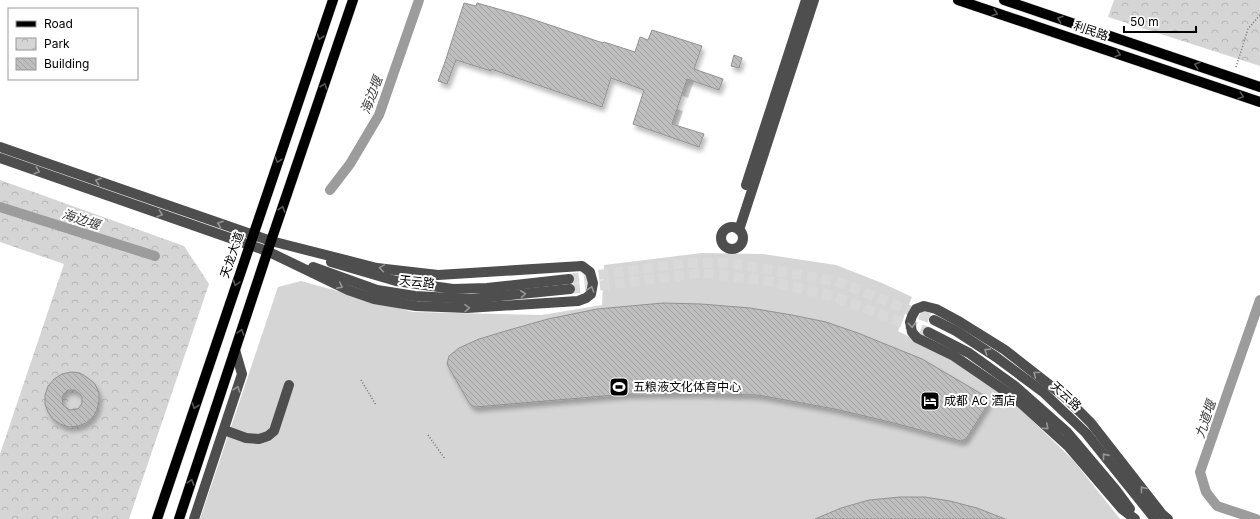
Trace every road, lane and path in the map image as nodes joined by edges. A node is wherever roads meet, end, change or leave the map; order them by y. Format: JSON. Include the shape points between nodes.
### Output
{"nodes":[{"id":1,"x":333,"y":0,"type":"edge"},
{"id":2,"x":353,"y":0,"type":"edge"},
{"id":3,"x":806,"y":0,"type":"edge"},
{"id":4,"x":814,"y":0,"type":"edge"},
{"id":5,"x":958,"y":0,"type":"edge"},
{"id":6,"x":1004,"y":0,"type":"edge"},
{"id":7,"x":1260,"y":15,"type":"edge"},
{"id":8,"x":1236,"y":67,"type":"dead end"},
{"id":9,"x":1260,"y":87,"type":"edge"},
{"id":10,"x":1260,"y":102,"type":"edge"},
{"id":11,"x":0,"y":147,"type":"edge"},
{"id":12,"x":0,"y":158,"type":"edge"},
{"id":13,"x":252,"y":235,"type":"junction"},
{"id":14,"x":271,"y":241,"type":"junction"},
{"id":15,"x":249,"y":245,"type":"junction"},
{"id":16,"x":267,"y":251,"type":"junction"},
{"id":17,"x":569,"y":279,"type":"tunnel mouth"},
{"id":18,"x":570,"y":289,"type":"tunnel mouth"},
{"id":19,"x":934,"y":320,"type":"tunnel mouth"},
{"id":20,"x":928,"y":332,"type":"tunnel mouth"},
{"id":21,"x":235,"y":350,"type":"junction"},
{"id":22,"x":361,"y":380,"type":"dead end"},
{"id":23,"x":290,"y":385,"type":"dead end"},
{"id":24,"x":376,"y":405,"type":"dead end"},
{"id":25,"x":224,"y":430,"type":"junction"},
{"id":26,"x":428,"y":435,"type":"dead end"},
{"id":27,"x":445,"y":459,"type":"dead end"},
{"id":28,"x":157,"y":519,"type":"edge"},
{"id":29,"x":179,"y":519,"type":"edge"},
{"id":30,"x":194,"y":519,"type":"edge"},
{"id":31,"x":1136,"y":519,"type":"edge"},
{"id":32,"x":1155,"y":519,"type":"edge"},
{"id":33,"x":1168,"y":519,"type":"edge"}],
"edges":[{"from":1,"to":13,"type":"main road","name":"天龙大道","one_way":true},
{"from":14,"to":2,"type":"main road","one_way":true},
{"from":3,"to":4,"type":"street","via":[[736,228]]},
{"from":5,"to":10,"type":"main road","name":"利民路","one_way":true},
{"from":9,"to":6,"type":"main road","name":"利民路","one_way":true},
{"from":7,"to":8,"type":"path","via":[[1248,29]]},
{"from":13,"to":11,"type":"street","one_way":true},
{"from":12,"to":15,"type":"street","one_way":true},
{"from":13,"to":14,"type":"street"},
{"from":13,"to":15,"type":"main road","name":"天龙大道"},
{"from":14,"to":16,"type":"main road"},
{"from":16,"to":14,"type":"street","one_way":true,"via":[[348,290],[374,299],[416,306],[467,308],[578,301],[591,294],[593,283],[590,272],[582,266],[438,275],[377,268]]},
{"from":14,"to":17,"type":"street","name":"天云路","via":[[345,267],[396,281],[452,289]]},
{"from":15,"to":16,"type":"street"},
{"from":15,"to":28,"type":"main road","name":"天龙大道","one_way":true},
{"from":16,"to":18,"type":"street","name":"天云路","one_way":true,"via":[[377,290],[415,296],[471,299]]},
{"from":21,"to":16,"type":"main road","one_way":true},
{"from":32,"to":19,"type":"street","name":"天云路","one_way":true,"via":[[1086,432],[1043,392],[962,334]]},
{"from":20,"to":31,"type":"street","via":[[975,358],[1015,386],[1067,432],[1116,490]]},
{"from":25,"to":21,"type":"street","one_way":true,"via":[[242,374]]},
{"from":29,"to":21,"type":"main road","one_way":true},
{"from":22,"to":24,"type":"path"},
{"from":23,"to":25,"type":"street","via":[[274,431],[268,436],[259,439],[246,438]]},
{"from":25,"to":30,"type":"street"},
{"from":26,"to":27,"type":"path"},
{"from":33,"to":31,"type":"street","one_way":true,"via":[[1091,423],[1065,397],[1004,350],[960,322],[936,309],[924,306],[916,309],[910,322],[912,332],[917,338],[954,356],[1014,397],[1068,446],[1122,509]]}]}
